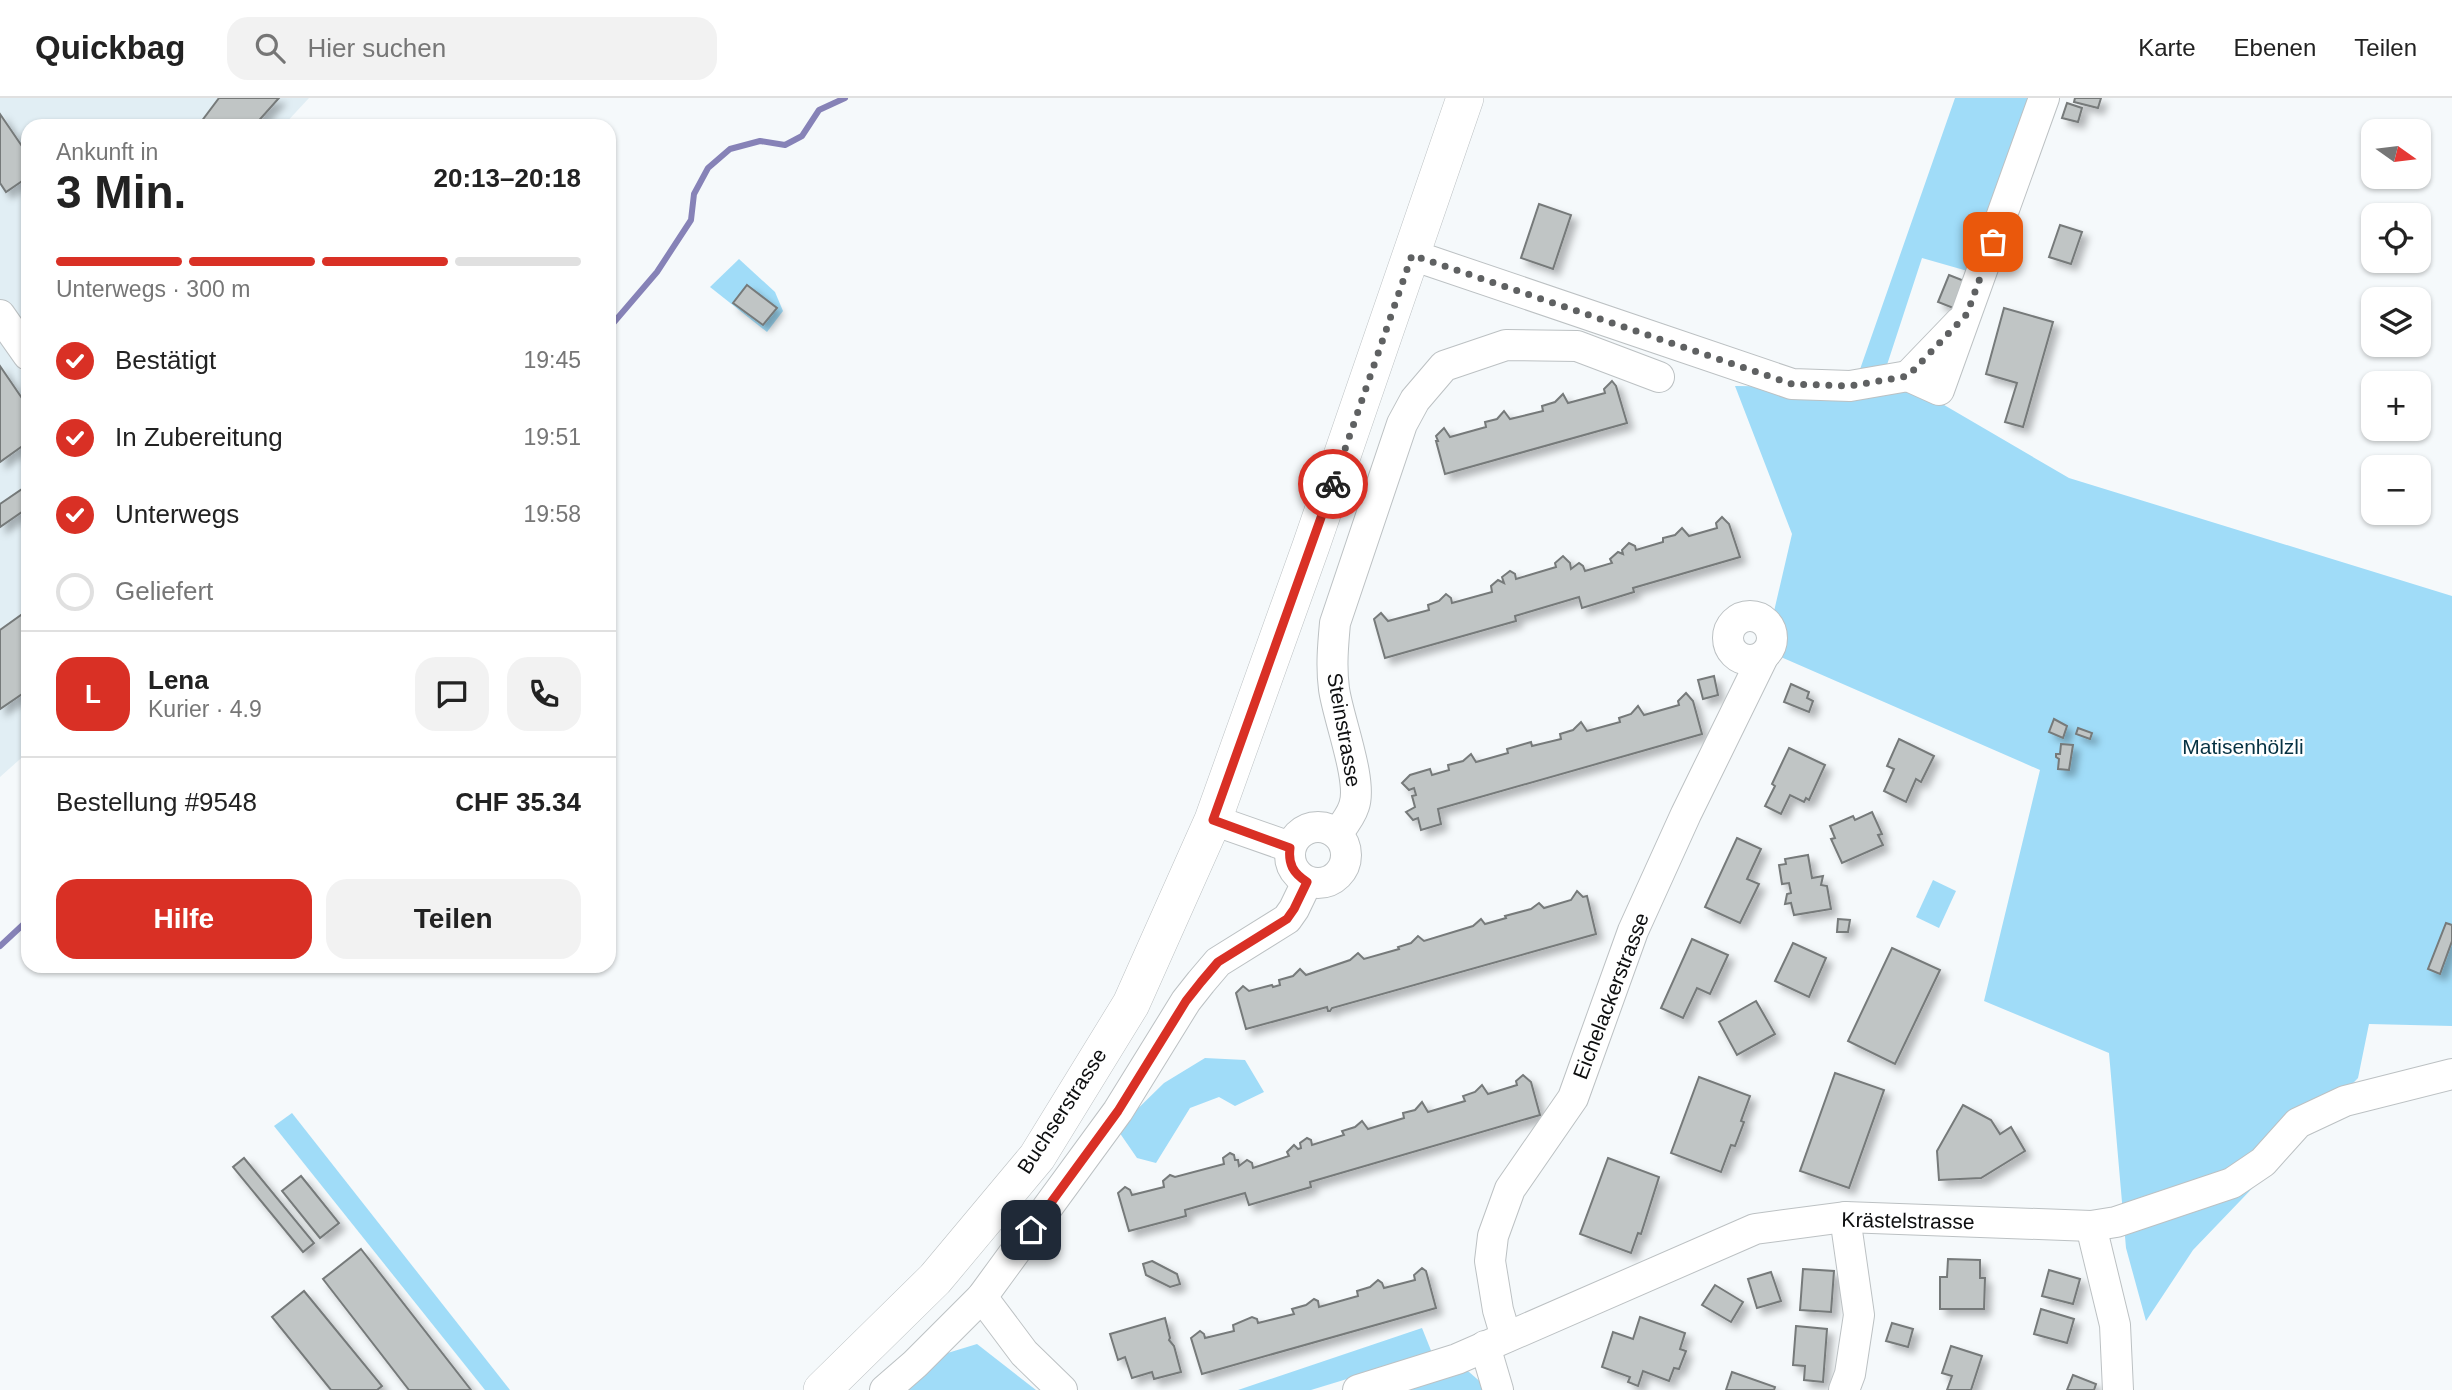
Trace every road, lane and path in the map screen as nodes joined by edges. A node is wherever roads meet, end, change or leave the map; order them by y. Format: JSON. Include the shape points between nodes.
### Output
{"nodes":[{"id":1,"x":1465,"y":98,"type":"edge"},
{"id":2,"x":2044,"y":98,"type":"edge"},
{"id":3,"x":1412,"y":255,"type":"junction"},
{"id":4,"x":0,"y":315,"type":"edge"},
{"id":5,"x":21,"y":345,"type":"edge"},
{"id":6,"x":1659,"y":377,"type":"dead end"},
{"id":7,"x":1763,"y":657,"type":"dead end"},
{"id":8,"x":1213,"y":820,"type":"junction"},
{"id":9,"x":1337,"y":834,"type":"junction"},
{"id":10,"x":1290,"y":848,"type":"junction"},
{"id":11,"x":1307,"y":882,"type":"junction"},
{"id":12,"x":2452,"y":1074,"type":"edge"},
{"id":13,"x":1845,"y":1217,"type":"junction"},
{"id":14,"x":2091,"y":1226,"type":"junction"},
{"id":15,"x":982,"y":1297,"type":"junction"},
{"id":16,"x":1495,"y":1341,"type":"junction"},
{"id":17,"x":822,"y":1390,"type":"edge"},
{"id":18,"x":884,"y":1390,"type":"edge"},
{"id":19,"x":1062,"y":1390,"type":"edge"},
{"id":20,"x":1358,"y":1390,"type":"edge"},
{"id":21,"x":1498,"y":1390,"type":"edge"},
{"id":22,"x":1844,"y":1390,"type":"edge"},
{"id":23,"x":2118,"y":1390,"type":"edge"}],
"edges":[{"from":1,"to":3,"type":"main road","name":"Buchserstrasse"},
{"from":2,"to":3,"type":"street","via":[[1939,390],[1908,376],[1850,386],[1792,384]]},
{"from":3,"to":8,"type":"main road","name":"Buchserstrasse"},
{"from":4,"to":5,"type":"street"},
{"from":6,"to":9,"type":"street","name":"Steinstrasse","via":[[1577,346],[1506,345],[1444,366],[1415,400],[1402,424],[1335,623],[1334,687],[1355,777],[1355,805]]},
{"from":7,"to":16,"type":"street","name":"Eichelackerstrasse","via":[[1633,931],[1573,1098],[1510,1189],[1493,1236],[1490,1261],[1498,1310]]},
{"from":8,"to":10,"type":"street"},
{"from":8,"to":17,"type":"main road","name":"Buchserstrasse","via":[[1131,1004],[1037,1157],[935,1279]]},
{"from":9,"to":10,"type":"street","via":[[1314,827],[1300,833]]},
{"from":9,"to":11,"type":"street","via":[[1346,852],[1342,871],[1326,883]]},
{"from":10,"to":11,"type":"street","via":[[1292,868]]},
{"from":11,"to":15,"type":"street","via":[[1287,919],[1218,962],[1186,1001],[1118,1111]]},
{"from":12,"to":14,"type":"street","name":"Krästelstrasse","via":[[2345,1101],[2298,1123],[2263,1162],[2232,1183]]},
{"from":13,"to":14,"type":"street","name":"Krästelstrasse"},
{"from":13,"to":16,"type":"street","name":"Krästelstrasse","via":[[1755,1229]]},
{"from":13,"to":22,"type":"street","via":[[1859,1315]]},
{"from":14,"to":23,"type":"street","via":[[2115,1325]]},
{"from":15,"to":18,"type":"street"},
{"from":15,"to":19,"type":"street","via":[[1024,1353]]},
{"from":16,"to":20,"type":"street","name":"Krästelstrasse","via":[[1457,1359]]},
{"from":16,"to":21,"type":"street","name":"Eichelackerstrasse"}]}
